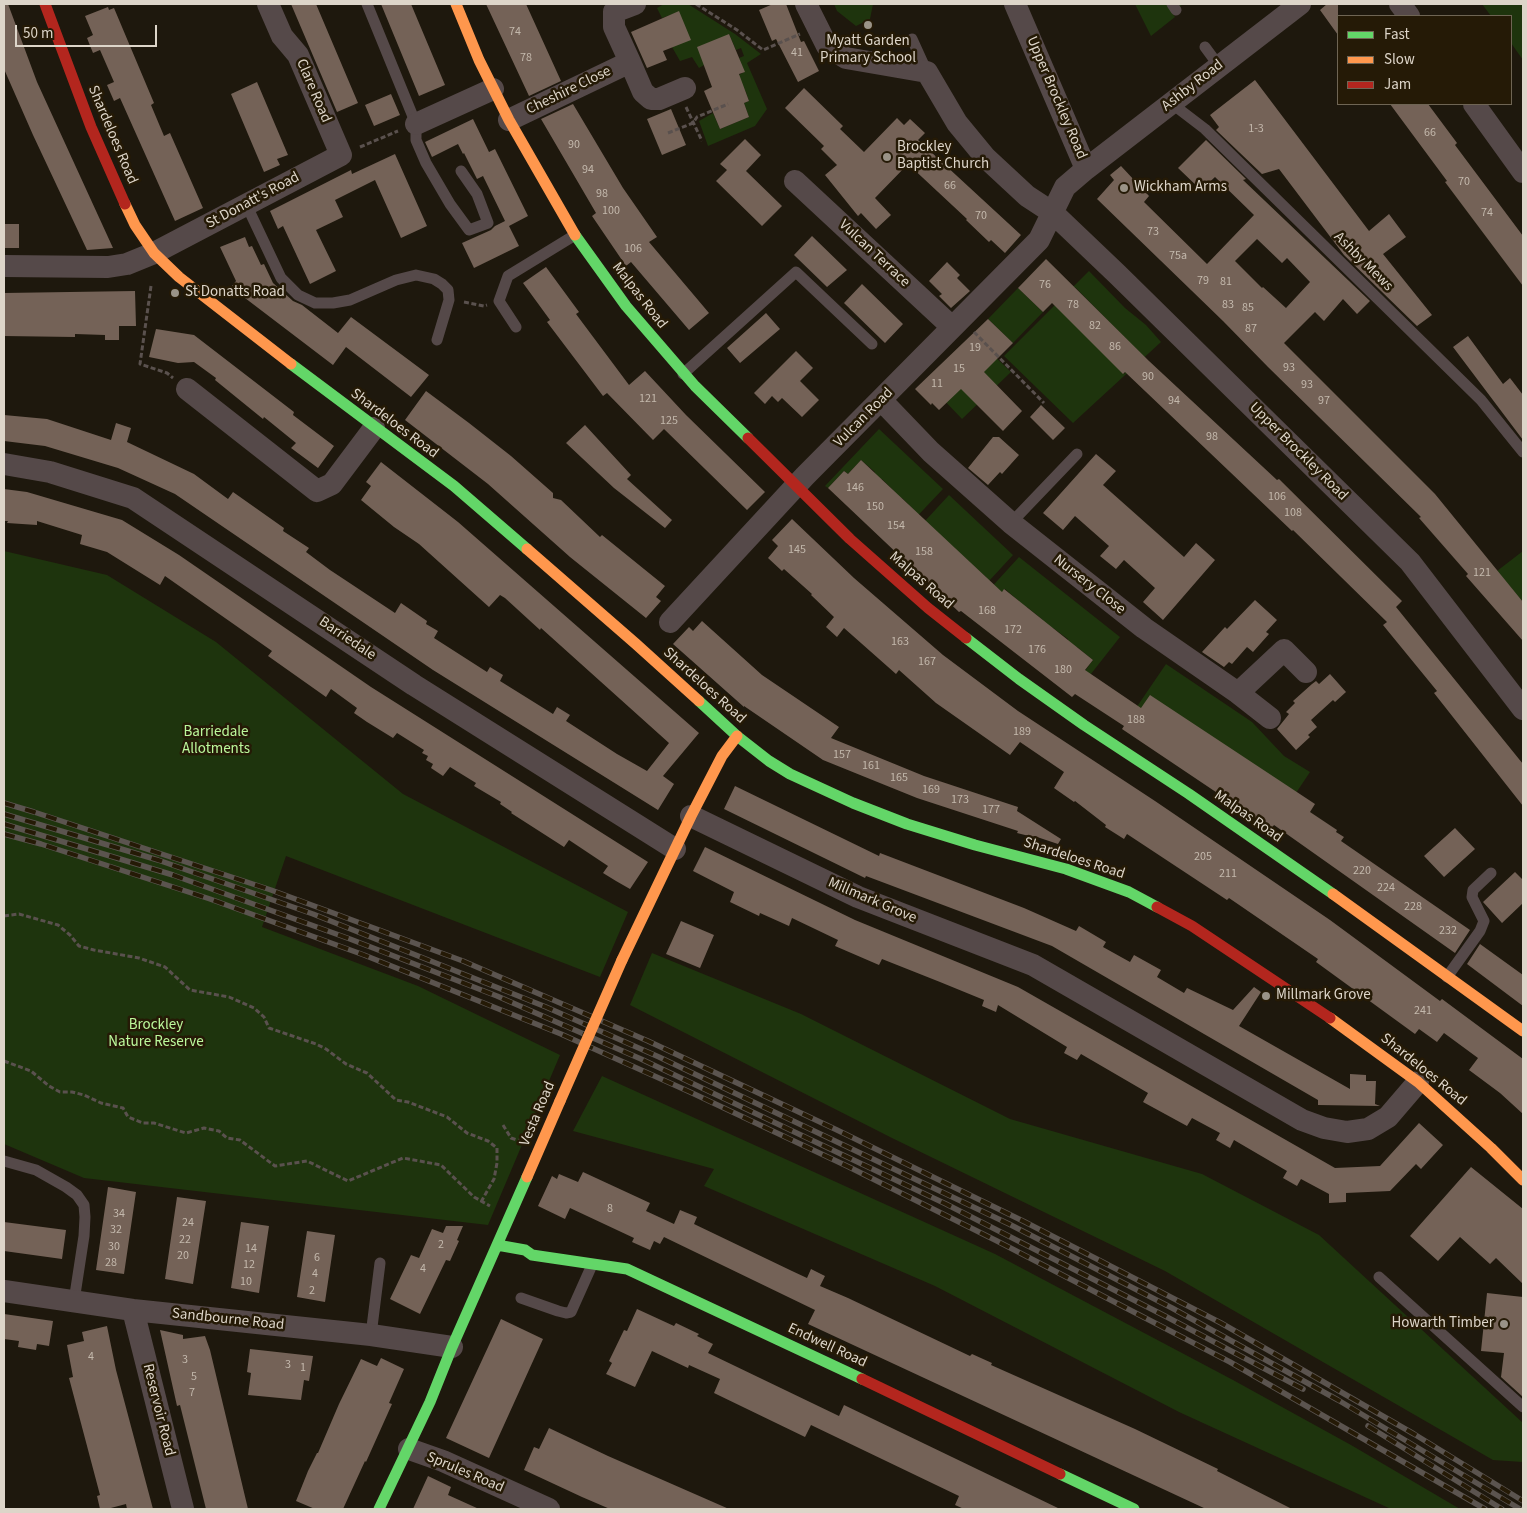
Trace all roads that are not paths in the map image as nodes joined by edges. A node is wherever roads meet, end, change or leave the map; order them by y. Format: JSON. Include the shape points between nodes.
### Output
{"nodes":[{"id":1,"x":45,"y":4,"type":"edge"},
{"id":2,"x":268,"y":4,"type":"edge"},
{"id":3,"x":367,"y":4,"type":"edge"},
{"id":4,"x":456,"y":4,"type":"edge"},
{"id":5,"x":635,"y":4,"type":"edge"},
{"id":6,"x":806,"y":4,"type":"edge"},
{"id":7,"x":1015,"y":4,"type":"edge"},
{"id":8,"x":1300,"y":4,"type":"edge"},
{"id":9,"x":1400,"y":4,"type":"edge"},
{"id":10,"x":1408,"y":15,"type":"edge"},
{"id":11,"x":912,"y":39,"type":"dead end"},
{"id":12,"x":1205,"y":47,"type":"dead end"},
{"id":13,"x":630,"y":62,"type":"junction"},
{"id":14,"x":1219,"y":66,"type":"junction"},
{"id":15,"x":927,"y":72,"type":"junction"},
{"id":16,"x":685,"y":88,"type":"dead end"},
{"id":17,"x":493,"y":89,"type":"junction"},
{"id":18,"x":1171,"y":104,"type":"junction"},
{"id":19,"x":1475,"y":105,"type":"edge"},
{"id":20,"x":509,"y":120,"type":"junction"},
{"id":21,"x":416,"y":124,"type":"junction"},
{"id":22,"x":341,"y":155,"type":"joint"},
{"id":23,"x":1086,"y":169,"type":"junction"},
{"id":24,"x":461,"y":171,"type":"dead end"},
{"id":25,"x":1523,"y":172,"type":"edge"},
{"id":26,"x":795,"y":181,"type":"dead end"},
{"id":27,"x":246,"y":204,"type":"junction"},
{"id":28,"x":1053,"y":213,"type":"junction"},
{"id":29,"x":575,"y":235,"type":"junction"},
{"id":30,"x":154,"y":253,"type":"junction"},
{"id":31,"x":4,"y":266,"type":"edge"},
{"id":32,"x":957,"y":323,"type":"junction"},
{"id":33,"x":516,"y":327,"type":"dead end"},
{"id":34,"x":437,"y":340,"type":"dead end"},
{"id":35,"x":872,"y":344,"type":"dead end"},
{"id":36,"x":683,"y":374,"type":"junction"},
{"id":37,"x":187,"y":390,"type":"road end"},
{"id":38,"x":882,"y":401,"type":"junction"},
{"id":39,"x":374,"y":428,"type":"junction"},
{"id":40,"x":1523,"y":452,"type":"edge"},
{"id":41,"x":1077,"y":454,"type":"dead end"},
{"id":42,"x":4,"y":464,"type":"edge"},
{"id":43,"x":796,"y":487,"type":"junction"},
{"id":44,"x":1011,"y":523,"type":"junction"},
{"id":45,"x":670,"y":622,"type":"dead end"},
{"id":46,"x":1306,"y":672,"type":"dead end"},
{"id":47,"x":1238,"y":693,"type":"junction"},
{"id":48,"x":1523,"y":709,"type":"edge"},
{"id":49,"x":1270,"y":718,"type":"dead end"},
{"id":50,"x":736,"y":736,"type":"junction"},
{"id":51,"x":691,"y":816,"type":"junction"},
{"id":52,"x":675,"y":849,"type":"junction"},
{"id":53,"x":1491,"y":873,"type":"dead end"},
{"id":54,"x":1447,"y":977,"type":"junction"},
{"id":55,"x":1523,"y":1031,"type":"edge"},
{"id":56,"x":1418,"y":1082,"type":"junction"},
{"id":57,"x":4,"y":1161,"type":"edge"},
{"id":58,"x":1523,"y":1180,"type":"edge"},
{"id":59,"x":497,"y":1245,"type":"junction"},
{"id":60,"x":380,"y":1263,"type":"dead end"},
{"id":61,"x":592,"y":1265,"type":"junction"},
{"id":62,"x":1379,"y":1277,"type":"dead end"},
{"id":63,"x":4,"y":1291,"type":"edge"},
{"id":64,"x":521,"y":1298,"type":"dead end"},
{"id":65,"x":74,"y":1301,"type":"junction"},
{"id":66,"x":133,"y":1310,"type":"junction"},
{"id":67,"x":371,"y":1335,"type":"junction"},
{"id":68,"x":452,"y":1347,"type":"junction"},
{"id":69,"x":1523,"y":1407,"type":"edge"},
{"id":70,"x":409,"y":1449,"type":"junction"},
{"id":71,"x":183,"y":1509,"type":"edge"},
{"id":72,"x":379,"y":1509,"type":"edge"},
{"id":73,"x":549,"y":1509,"type":"edge"},
{"id":74,"x":1134,"y":1509,"type":"edge"}],
"edges":[{"from":1,"to":30,"type":"street","name":"Shardeloes Road","via":[[91,127],[135,225]]},
{"from":2,"to":22,"type":"street","name":"Clare Road","via":[[282,36],[298,55]]},
{"from":3,"to":21,"type":"lane"},
{"from":4,"to":17,"type":"street","name":"Malpas Road"},
{"from":5,"to":13,"type":"street","name":"Cheshire Close","via":[[614,12],[614,27]]},
{"from":6,"to":15,"type":"street","via":[[827,46],[846,58]]},
{"from":7,"to":23,"type":"street","name":"Upper Brockley Road"},
{"from":8,"to":14,"type":"street","name":"Ashby Road"},
{"from":9,"to":10,"type":"street"},
{"from":11,"to":15,"type":"lane","name":"Upper Brockley Road"},
{"from":12,"to":14,"type":"lane"},
{"from":13,"to":16,"type":"street","name":"Cheshire Close","via":[[643,92],[651,99]]},
{"from":13,"to":20,"type":"street","name":"Cheshire Close"},
{"from":14,"to":18,"type":"street","name":"Ashby Road"},
{"from":15,"to":28,"type":"street","name":"Upper Brockley Road","via":[[957,123],[985,157],[1027,196]]},
{"from":17,"to":20,"type":"street","name":"Malpas Road"},
{"from":17,"to":21,"type":"street"},
{"from":18,"to":23,"type":"street","name":"Ashby Road"},
{"from":18,"to":40,"type":"lane","name":"Ashby Mews","via":[[1205,129],[1467,386]]},
{"from":19,"to":25,"type":"street"},
{"from":20,"to":29,"type":"street","name":"Malpas Road"},
{"from":21,"to":24,"type":"lane","via":[[416,140],[426,163],[469,230],[488,223],[477,194]]},
{"from":22,"to":27,"type":"street","name":"St Donatt's Road"},
{"from":23,"to":28,"type":"street","name":"Upper Brockley Road","via":[[1065,187]]},
{"from":26,"to":32,"type":"street","name":"Vulcan Terrace"},
{"from":27,"to":30,"type":"street","name":"St Donatt's Road"},
{"from":27,"to":34,"type":"lane","via":[[281,278],[298,295],[315,303],[350,300],[416,275],[442,284],[448,290],[449,300]]},
{"from":28,"to":32,"type":"street","name":"Vulcan Road","via":[[1039,240]]},
{"from":28,"to":48,"type":"street","name":"Upper Brockley Road","via":[[1410,562]]},
{"from":29,"to":33,"type":"lane","via":[[508,276],[499,301]]},
{"from":29,"to":36,"type":"street","name":"Malpas Road","via":[[626,306]]},
{"from":30,"to":31,"type":"street","name":"St Donatt's Road","via":[[127,264],[108,267]]},
{"from":30,"to":39,"type":"street","name":"Shardeloes Road","via":[[179,277]]},
{"from":32,"to":38,"type":"street","name":"Vulcan Road"},
{"from":35,"to":36,"type":"lane","via":[[796,272]]},
{"from":36,"to":43,"type":"street","name":"Malpas Road"},
{"from":37,"to":39,"type":"street","via":[[317,491],[332,484]]},
{"from":38,"to":43,"type":"street","name":"Vulcan Road"},
{"from":38,"to":44,"type":"street","name":"Nursery Close","via":[[931,452]]},
{"from":39,"to":50,"type":"street","name":"Shardeloes Road","via":[[454,486],[643,650]]},
{"from":41,"to":44,"type":"lane"},
{"from":42,"to":52,"type":"street","name":"Barriedale","via":[[50,472],[133,498],[414,685]]},
{"from":43,"to":45,"type":"street","name":"Vulcan Road"},
{"from":43,"to":54,"type":"street","name":"Malpas Road","via":[[928,608],[1019,680],[1344,900]]},
{"from":44,"to":47,"type":"street","name":"Nursery Close","via":[[1144,628]]},
{"from":46,"to":47,"type":"street","via":[[1284,650]]},
{"from":47,"to":49,"type":"street","name":"Nursery Close"},
{"from":50,"to":51,"type":"street","name":"Vesta Road"},
{"from":50,"to":56,"type":"street","name":"Shardeloes Road","via":[[790,774],[853,803],[907,824],[1066,869],[1129,892],[1192,926],[1296,994]]},
{"from":51,"to":52,"type":"street","name":"Vesta Road"},
{"from":51,"to":56,"type":"street","name":"Millmark Grove","via":[[858,897],[1033,965],[1302,1120],[1347,1132],[1368,1129],[1388,1117]]},
{"from":52,"to":59,"type":"street","name":"Vesta Road","bridge":true,"via":[[622,960]]},
{"from":53,"to":54,"type":"lane","via":[[1473,890],[1472,898],[1484,921],[1480,931]]},
{"from":54,"to":55,"type":"street","name":"Malpas Road"},
{"from":56,"to":58,"type":"street","name":"Shardeloes Road"},
{"from":57,"to":65,"type":"lane","via":[[36,1170],[77,1195],[84,1205],[84,1236]]},
{"from":59,"to":61,"type":"street","name":"Endwell Road","via":[[525,1250],[532,1256]]},
{"from":59,"to":68,"type":"street","name":"Vesta Road"},
{"from":60,"to":67,"type":"lane"},
{"from":61,"to":64,"type":"lane","via":[[571,1312],[558,1311]]},
{"from":61,"to":74,"type":"street","name":"Endwell Road","via":[[627,1269]]},
{"from":62,"to":69,"type":"lane"},
{"from":63,"to":65,"type":"street","name":"Sandbourne Road"},
{"from":65,"to":66,"type":"street","name":"Sandbourne Road"},
{"from":66,"to":67,"type":"street","name":"Sandbourne Road"},
{"from":66,"to":71,"type":"street","name":"Reservoir Road"},
{"from":67,"to":68,"type":"street","name":"Sandbourne Road"},
{"from":68,"to":70,"type":"street","name":"Vesta Road"},
{"from":70,"to":72,"type":"street","name":"Vesta Road"},
{"from":70,"to":73,"type":"street","name":"Sprules Road"}]}
